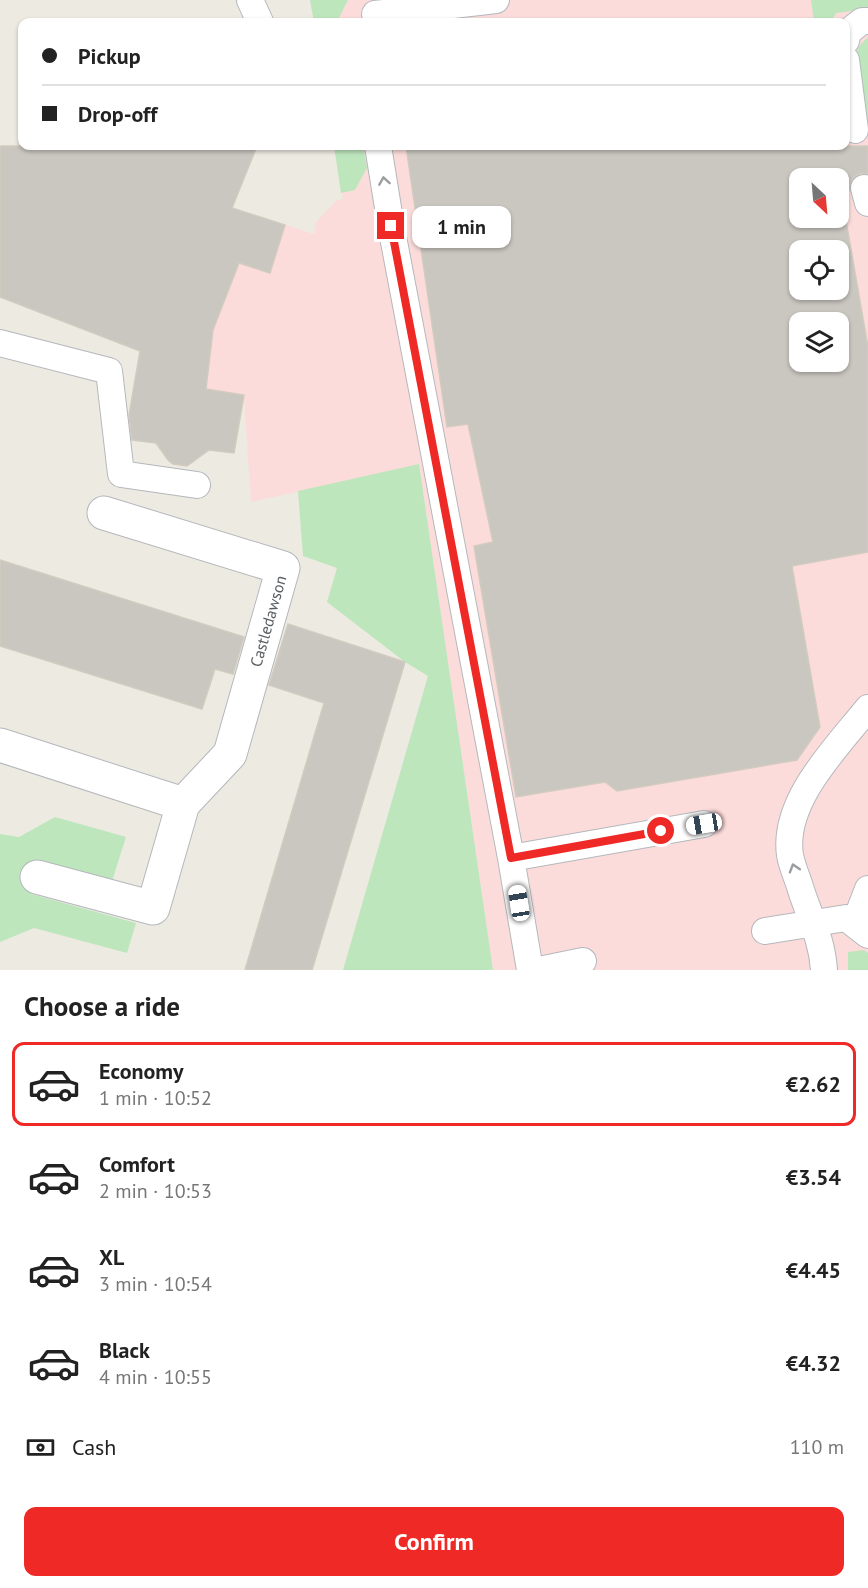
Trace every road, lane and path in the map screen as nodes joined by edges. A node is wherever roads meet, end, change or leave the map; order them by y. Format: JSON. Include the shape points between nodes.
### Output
{"nodes":[{"id":1,"x":250,"y":0,"type":"edge"},
{"id":2,"x":496,"y":0,"type":"edge"},
{"id":3,"x":379,"y":12,"type":"edge"},
{"id":4,"x":258,"y":18,"type":"edge"},
{"id":5,"x":868,"y":21,"type":"edge"},
{"id":6,"x":850,"y":30,"type":"edge"},
{"id":7,"x":850,"y":91,"type":"edge"},
{"id":8,"x":855,"y":130,"type":"dead end"},
{"id":9,"x":379,"y":150,"type":"edge"},
{"id":10,"x":0,"y":344,"type":"edge"},
{"id":11,"x":197,"y":485,"type":"dead end"},
{"id":12,"x":104,"y":513,"type":"dead end"},
{"id":13,"x":868,"y":708,"type":"edge"},
{"id":14,"x":0,"y":745,"type":"edge"},
{"id":15,"x":183,"y":804,"type":"junction"},
{"id":16,"x":704,"y":824,"type":"dead end"},
{"id":17,"x":511,"y":858,"type":"junction"},
{"id":18,"x":37,"y":877,"type":"dead end"},
{"id":19,"x":868,"y":889,"type":"edge"},
{"id":20,"x":860,"y":921,"type":"edge"},
{"id":21,"x":815,"y":923,"type":"junction"},
{"id":22,"x":765,"y":931,"type":"dead end"},
{"id":23,"x":583,"y":961,"type":"dead end"},
{"id":24,"x":530,"y":970,"type":"edge"},
{"id":25,"x":539,"y":970,"type":"edge"},
{"id":26,"x":824,"y":970,"type":"edge"}],
"edges":[{"from":1,"to":4,"type":"lane"},
{"from":2,"to":3,"type":"lane"},
{"from":5,"to":6,"type":"lane"},
{"from":7,"to":8,"type":"lane"},
{"from":17,"to":9,"type":"lane","one_way":true},
{"from":10,"to":11,"type":"lane","via":[[109,371],[121,474]]},
{"from":12,"to":15,"type":"street","name":"Castledawson","via":[[283,568],[230,754]]},
{"from":21,"to":13,"type":"lane","one_way":true,"via":[[790,854],[792,817],[811,780]]},
{"from":14,"to":15,"type":"street"},
{"from":15,"to":18,"type":"street","name":"Castledawson","via":[[153,908]]},
{"from":16,"to":17,"type":"lane"},
{"from":17,"to":24,"type":"lane"},
{"from":19,"to":20,"type":"lane"},
{"from":20,"to":21,"type":"lane"},
{"from":21,"to":22,"type":"lane"},
{"from":21,"to":26,"type":"lane"},
{"from":23,"to":25,"type":"lane"}]}
